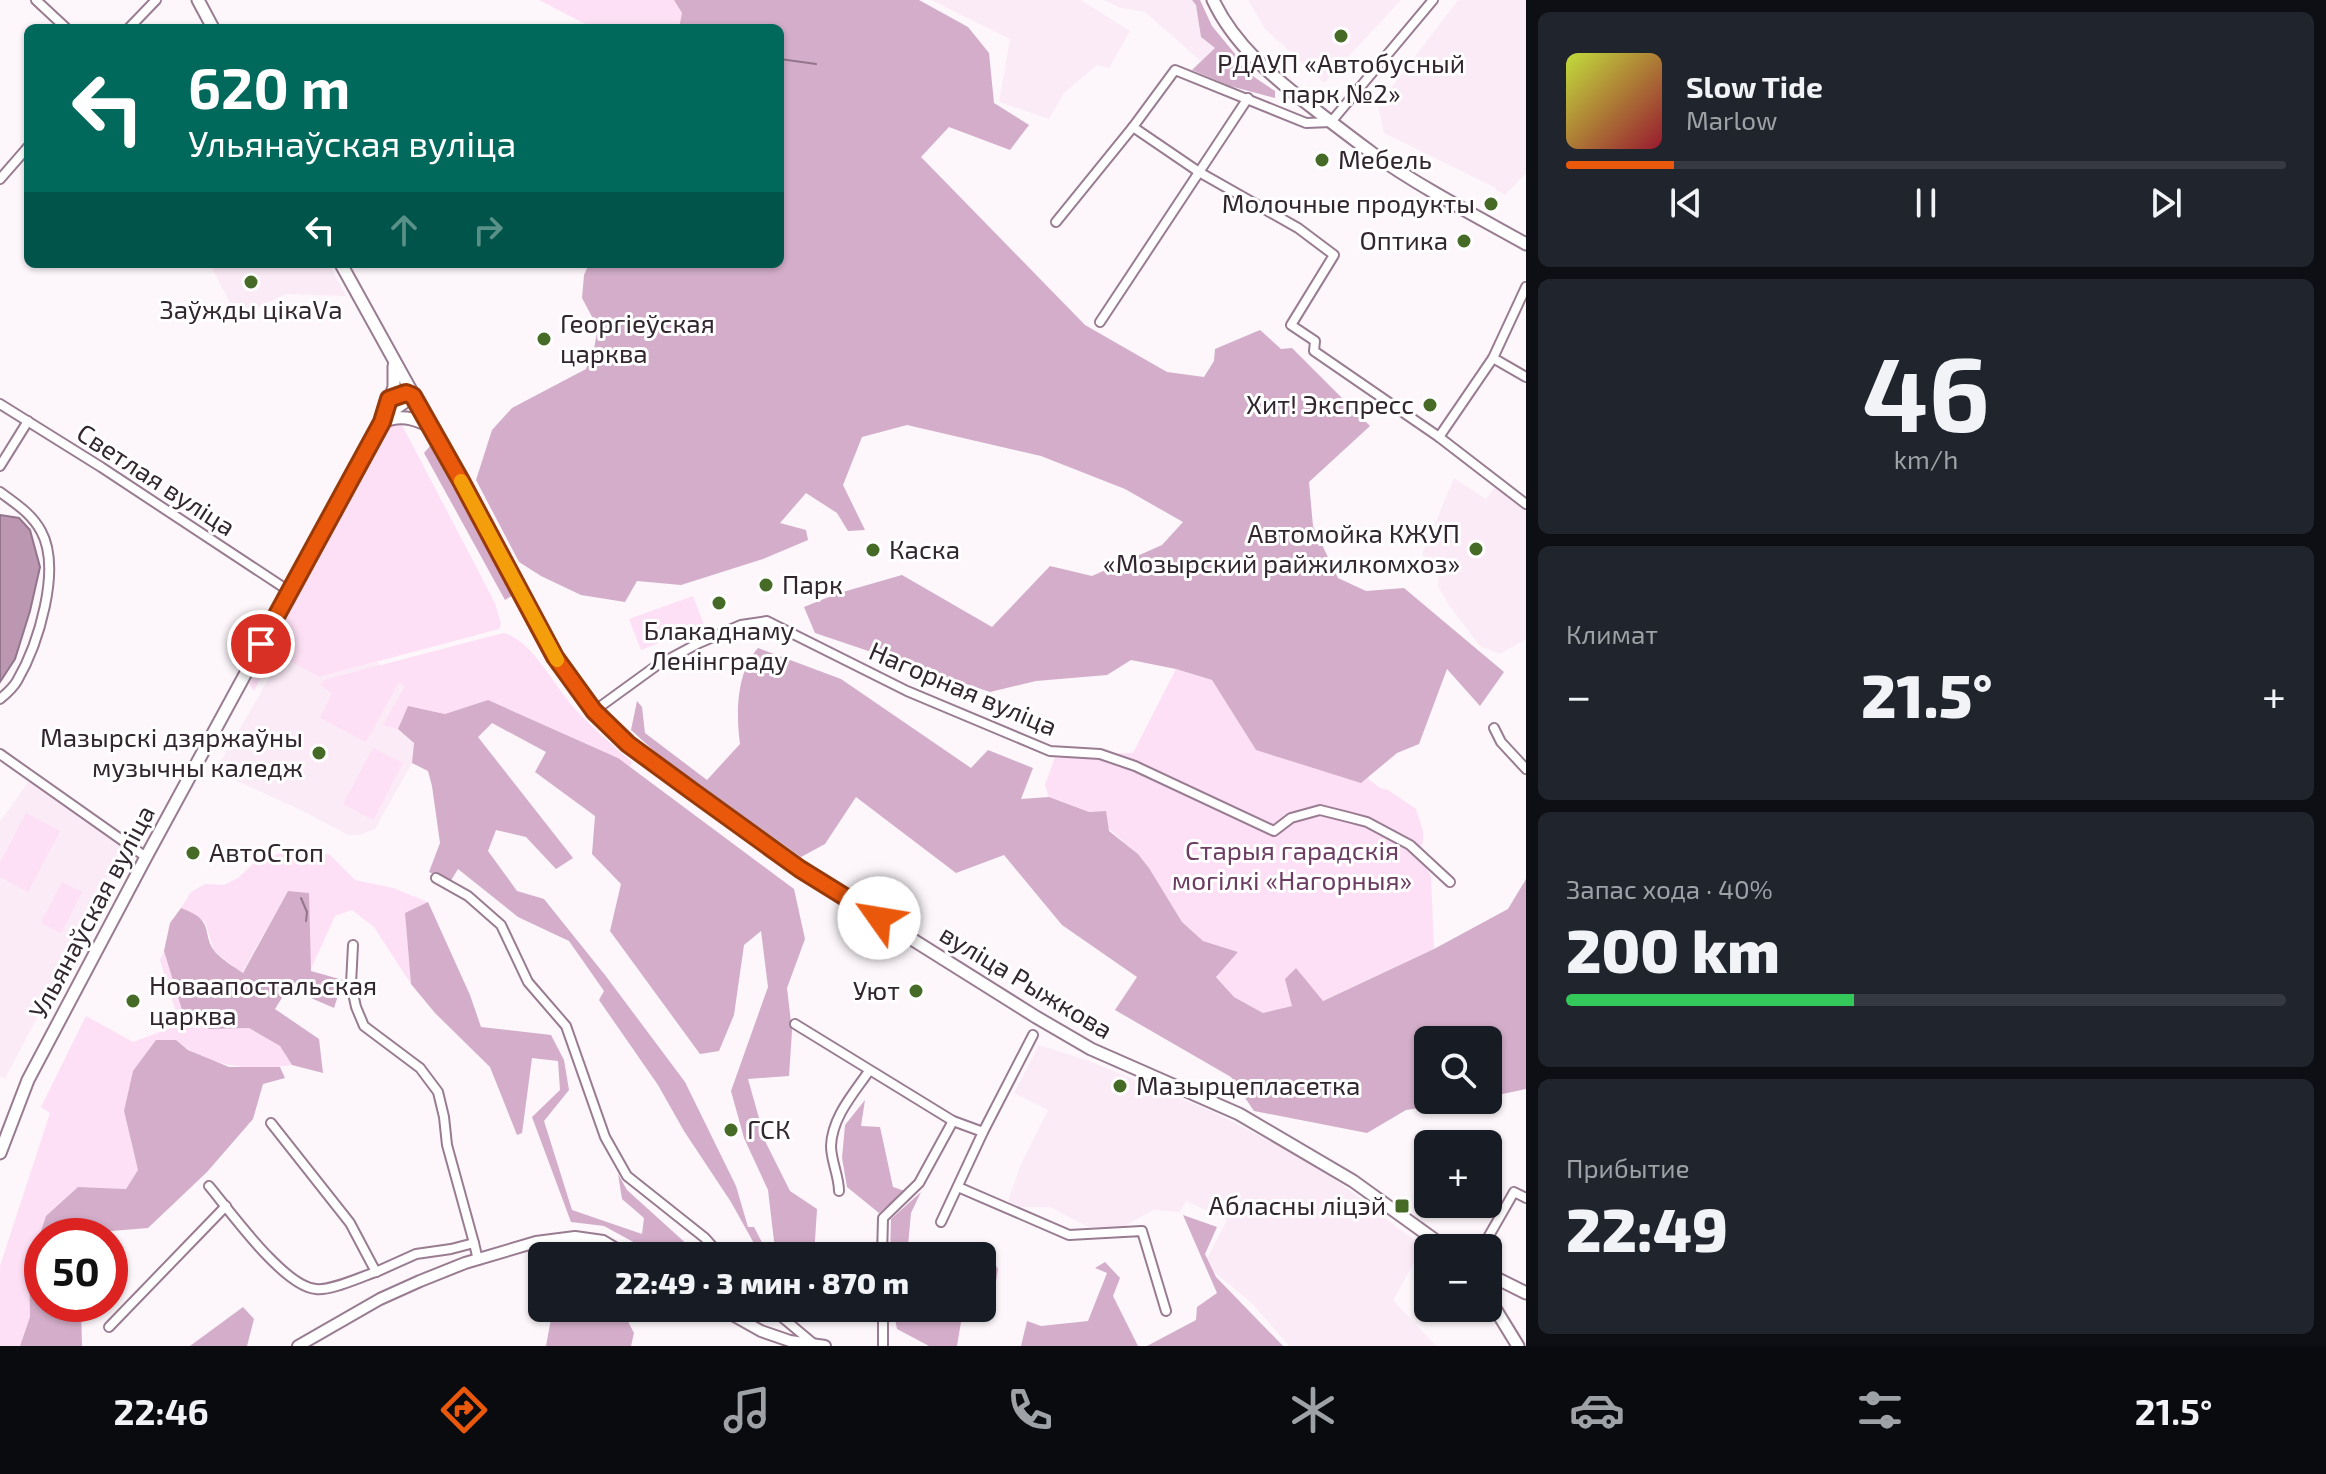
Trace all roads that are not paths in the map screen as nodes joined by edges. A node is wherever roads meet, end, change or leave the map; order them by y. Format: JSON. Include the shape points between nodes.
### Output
{"nodes":[{"id":1,"x":36,"y":0,"type":"edge"},
{"id":2,"x":156,"y":0,"type":"edge"},
{"id":3,"x":198,"y":0,"type":"edge"},
{"id":4,"x":1213,"y":0,"type":"edge"},
{"id":5,"x":1433,"y":0,"type":"edge"},
{"id":6,"x":62,"y":24,"type":"edge"},
{"id":7,"x":133,"y":24,"type":"edge"},
{"id":8,"x":211,"y":24,"type":"edge"},
{"id":9,"x":1248,"y":98,"type":"junction"},
{"id":10,"x":1331,"y":122,"type":"junction"},
{"id":11,"x":1133,"y":127,"type":"junction"},
{"id":12,"x":24,"y":152,"type":"edge"},
{"id":13,"x":1199,"y":172,"type":"junction"},
{"id":14,"x":0,"y":179,"type":"edge"},
{"id":15,"x":1056,"y":222,"type":"dead end"},
{"id":16,"x":1526,"y":244,"type":"edge"},
{"id":17,"x":343,"y":268,"type":"edge"},
{"id":18,"x":1526,"y":287,"type":"edge"},
{"id":19,"x":1100,"y":322,"type":"dead end"},
{"id":20,"x":1493,"y":358,"type":"junction"},
{"id":21,"x":393,"y":360,"type":"junction"},
{"id":22,"x":1526,"y":377,"type":"edge"},
{"id":23,"x":413,"y":396,"type":"junction"},
{"id":24,"x":389,"y":399,"type":"junction"},
{"id":25,"x":0,"y":404,"type":"edge"},
{"id":26,"x":28,"y":421,"type":"junction"},
{"id":27,"x":382,"y":422,"type":"junction"},
{"id":28,"x":430,"y":426,"type":"junction"},
{"id":29,"x":1439,"y":437,"type":"junction"},
{"id":30,"x":0,"y":466,"type":"edge"},
{"id":31,"x":0,"y":492,"type":"edge"},
{"id":32,"x":1526,"y":504,"type":"edge"},
{"id":33,"x":289,"y":591,"type":"junction"},
{"id":34,"x":0,"y":699,"type":"edge"},
{"id":35,"x":594,"y":711,"type":"junction"},
{"id":36,"x":1494,"y":728,"type":"dead end"},
{"id":37,"x":0,"y":754,"type":"edge"},
{"id":38,"x":1526,"y":769,"type":"edge"},
{"id":39,"x":146,"y":857,"type":"junction"},
{"id":40,"x":436,"y":878,"type":"dead end"},
{"id":41,"x":1450,"y":882,"type":"dead end"},
{"id":42,"x":353,"y":945,"type":"dead end"},
{"id":43,"x":795,"y":1024,"type":"dead end"},
{"id":44,"x":1033,"y":1035,"type":"dead end"},
{"id":45,"x":869,"y":1071,"type":"junction"},
{"id":46,"x":953,"y":1121,"type":"junction"},
{"id":47,"x":271,"y":1123,"type":"dead end"},
{"id":48,"x":983,"y":1132,"type":"junction"},
{"id":49,"x":0,"y":1153,"type":"edge"},
{"id":50,"x":209,"y":1186,"type":"dead end"},
{"id":51,"x":958,"y":1187,"type":"junction"},
{"id":52,"x":839,"y":1191,"type":"dead end"},
{"id":53,"x":1526,"y":1198,"type":"edge"},
{"id":54,"x":226,"y":1206,"type":"junction"},
{"id":55,"x":941,"y":1222,"type":"dead end"},
{"id":56,"x":1427,"y":1234,"type":"edge"},
{"id":57,"x":1490,"y":1234,"type":"edge"},
{"id":58,"x":536,"y":1242,"type":"edge"},
{"id":59,"x":605,"y":1242,"type":"edge"},
{"id":60,"x":709,"y":1242,"type":"edge"},
{"id":61,"x":882,"y":1242,"type":"edge"},
{"id":62,"x":474,"y":1243,"type":"junction"},
{"id":63,"x":528,"y":1244,"type":"edge"},
{"id":64,"x":478,"y":1260,"type":"junction"},
{"id":65,"x":376,"y":1272,"type":"junction"},
{"id":66,"x":1502,"y":1281,"type":"edge"},
{"id":67,"x":1522,"y":1291,"type":"edge"},
{"id":68,"x":1502,"y":1292,"type":"edge"},
{"id":69,"x":1166,"y":1311,"type":"dead end"},
{"id":70,"x":1502,"y":1319,"type":"edge"},
{"id":71,"x":745,"y":1322,"type":"edge"},
{"id":72,"x":790,"y":1322,"type":"edge"},
{"id":73,"x":883,"y":1322,"type":"edge"},
{"id":74,"x":109,"y":1327,"type":"dead end"},
{"id":75,"x":820,"y":1345,"type":"edge"},
{"id":76,"x":298,"y":1346,"type":"edge"},
{"id":77,"x":883,"y":1346,"type":"edge"},
{"id":78,"x":1518,"y":1346,"type":"edge"}],
"edges":[{"from":1,"to":6,"type":"street"},
{"from":2,"to":7,"type":"street"},
{"from":3,"to":8,"type":"main road"},
{"from":4,"to":10,"type":"main road","via":[[1234,36],[1257,60]]},
{"from":5,"to":10,"type":"street"},
{"from":9,"to":10,"type":"street","via":[[1306,123]]},
{"from":9,"to":11,"type":"street","via":[[1175,70]]},
{"from":9,"to":13,"type":"street"},
{"from":10,"to":16,"type":"main road","via":[[1373,154]]},
{"from":11,"to":13,"type":"street"},
{"from":11,"to":15,"type":"street"},
{"from":12,"to":14,"type":"street"},
{"from":13,"to":19,"type":"street"},
{"from":13,"to":29,"type":"street","via":[[1298,228],[1334,255],[1291,325],[1315,341],[1314,351]]},
{"from":17,"to":21,"type":"main road","name":"вуліца Рыжкова"},
{"from":18,"to":20,"type":"street"},
{"from":20,"to":22,"type":"street"},
{"from":20,"to":29,"type":"street"},
{"from":21,"to":23,"type":"main road","name":"вуліца Рыжкова"},
{"from":21,"to":24,"type":"main road","name":"Ульянаўская вуліца","via":[[395,380]]},
{"from":23,"to":24,"type":"main road"},
{"from":23,"to":27,"type":"main road"},
{"from":23,"to":28,"type":"main road","name":"вуліца Рыжкова"},
{"from":24,"to":27,"type":"main road","name":"Ульянаўская вуліца"},
{"from":25,"to":26,"type":"street","name":"Светлая вуліца"},
{"from":26,"to":30,"type":"street"},
{"from":26,"to":33,"type":"street","name":"Светлая вуліца"},
{"from":27,"to":28,"type":"main road","via":[[410,417]]},
{"from":27,"to":33,"type":"main road","name":"Ульянаўская вуліца"},
{"from":28,"to":35,"type":"main road","name":"вуліца Рыжкова","via":[[555,657]]},
{"from":29,"to":32,"type":"street"},
{"from":31,"to":34,"type":"street","via":[[28,513],[42,533],[49,557],[35,643],[16,683]]},
{"from":33,"to":39,"type":"main road","name":"Ульянаўская вуліца"},
{"from":35,"to":41,"type":"street","name":"Нагорная вуліца","via":[[656,666],[699,643],[741,625],[767,621],[907,691],[1050,751],[1100,754],[1135,766],[1274,831],[1291,818],[1320,810],[1367,822],[1410,845]]},
{"from":35,"to":56,"type":"main road","name":"вуліца Рыжкова","via":[[628,744],[800,869],[1091,1049],[1290,1142]]},
{"from":36,"to":38,"type":"street"},
{"from":37,"to":39,"type":"street"},
{"from":39,"to":49,"type":"main road","name":"Ульянаўская вуліца","via":[[28,1080]]},
{"from":40,"to":60,"type":"street","via":[[468,896],[501,925],[528,982],[566,1026],[605,1137],[627,1176]]},
{"from":42,"to":62,"type":"street","via":[[351,984],[364,1026],[420,1068],[438,1092]]},
{"from":43,"to":45,"type":"street"},
{"from":44,"to":48,"type":"street"},
{"from":45,"to":46,"type":"street"},
{"from":45,"to":52,"type":"street","via":[[840,1114],[831,1147]]},
{"from":46,"to":48,"type":"street"},
{"from":46,"to":61,"type":"street","via":[[919,1183],[883,1218]]},
{"from":47,"to":65,"type":"street","via":[[350,1223]]},
{"from":48,"to":51,"type":"street"},
{"from":50,"to":54,"type":"street"},
{"from":51,"to":55,"type":"street"},
{"from":51,"to":69,"type":"street","via":[[1069,1235],[1142,1231]]},
{"from":53,"to":57,"type":"street","via":[[1514,1192]]},
{"from":54,"to":65,"type":"street","via":[[286,1274],[306,1287],[319,1290]]},
{"from":54,"to":74,"type":"street"},
{"from":58,"to":59,"type":"street","via":[[575,1237]]},
{"from":62,"to":64,"type":"street"},
{"from":62,"to":65,"type":"street","via":[[416,1254]]},
{"from":63,"to":64,"type":"street"},
{"from":64,"to":76,"type":"street","via":[[380,1299]]},
{"from":66,"to":67,"type":"main road"},
{"from":67,"to":68,"type":"main road"},
{"from":70,"to":78,"type":"main road"},
{"from":71,"to":75,"type":"street","via":[[790,1341]]},
{"from":72,"to":75,"type":"street"},
{"from":73,"to":77,"type":"street"}]}
